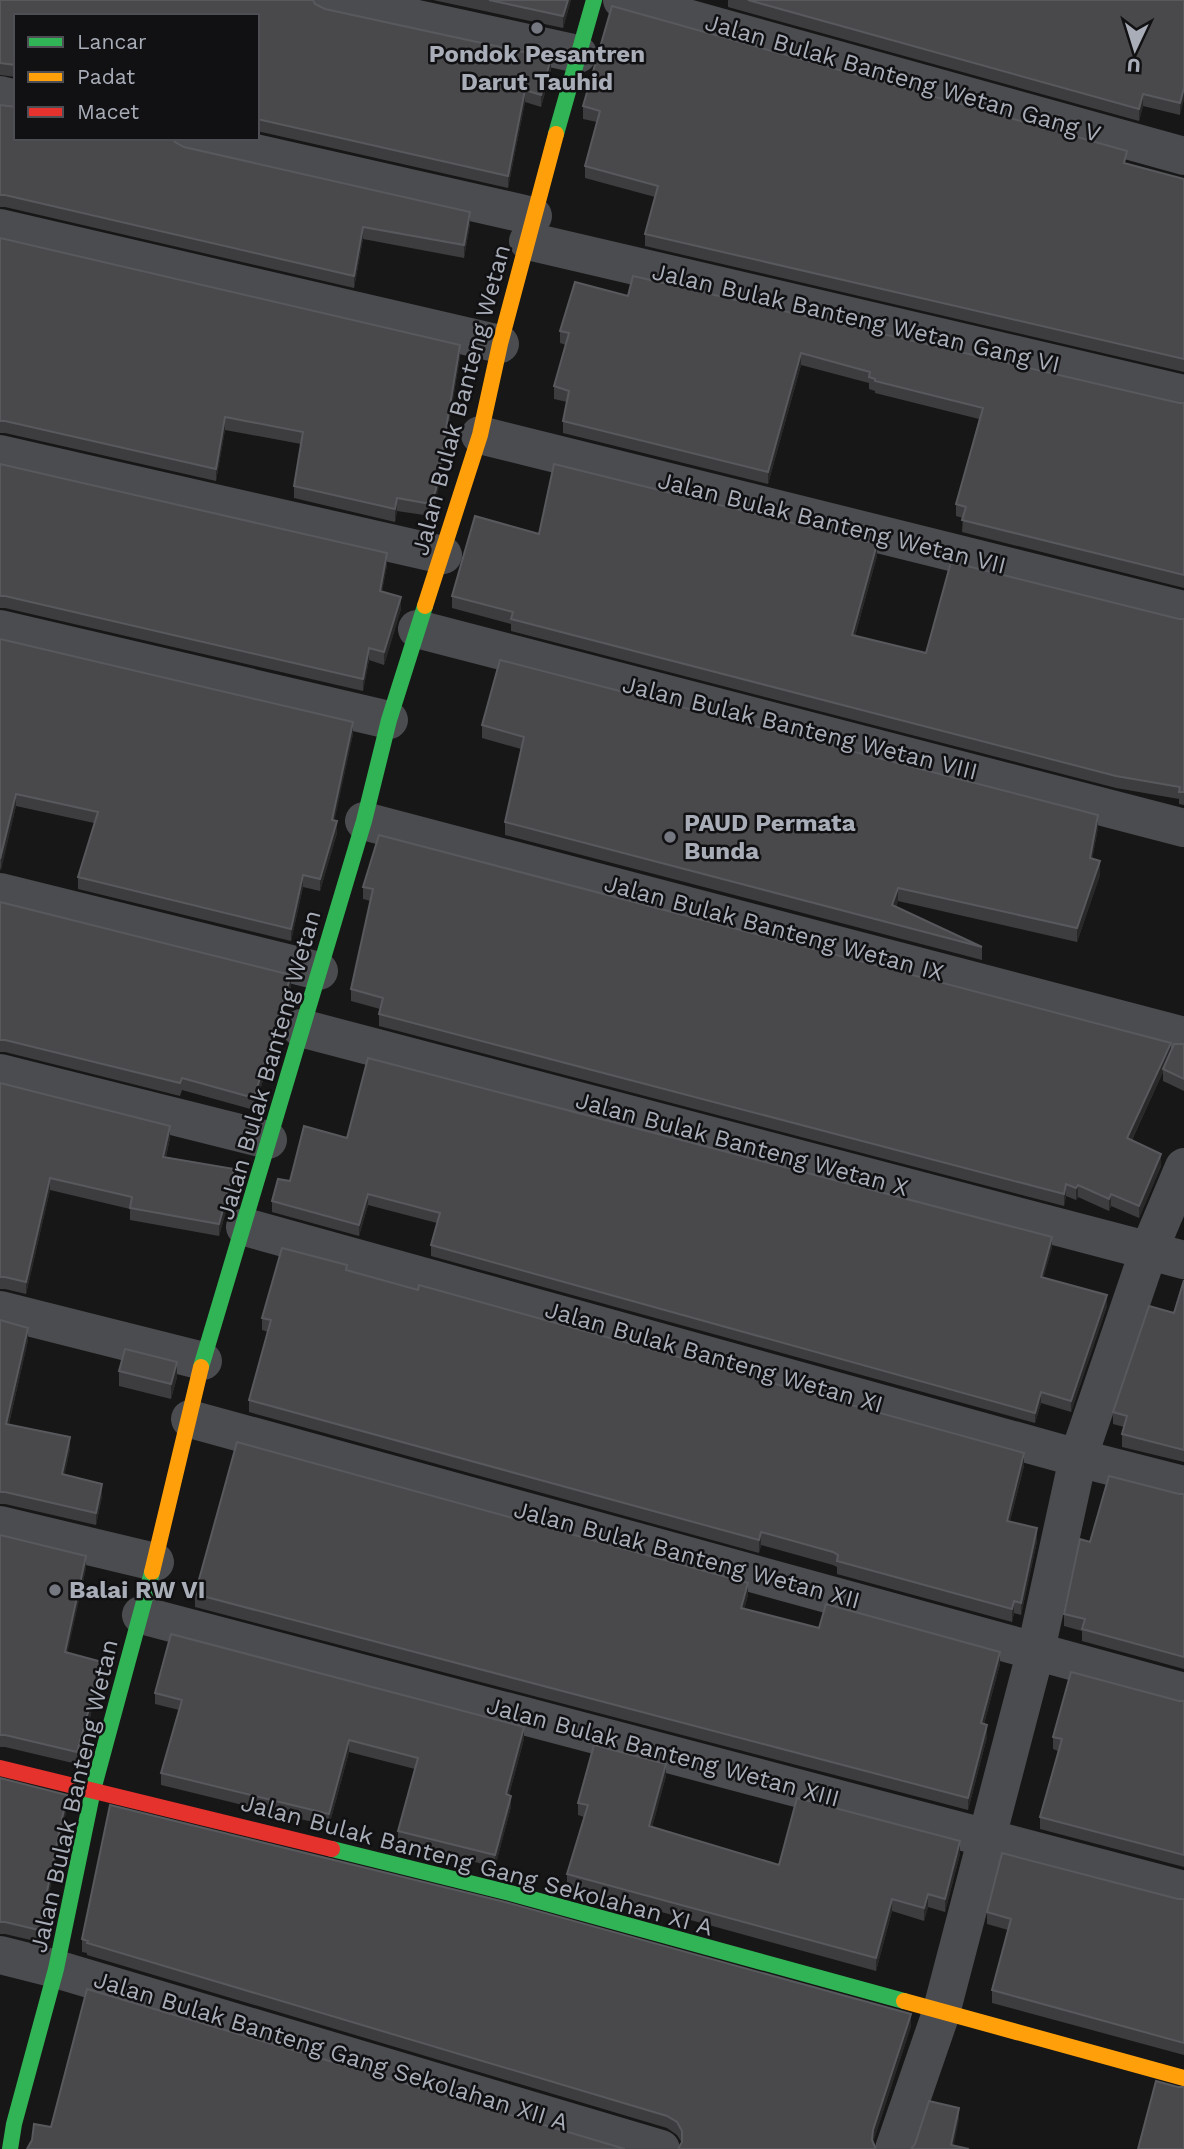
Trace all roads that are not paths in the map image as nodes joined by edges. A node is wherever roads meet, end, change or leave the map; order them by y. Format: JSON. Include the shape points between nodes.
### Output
{"nodes":[{"id":1,"x":330,"y":0,"type":"edge"},
{"id":2,"x":594,"y":0,"type":"edge"},
{"id":3,"x":622,"y":0,"type":"edge"},
{"id":4,"x":578,"y":54,"type":"junction"},
{"id":5,"x":197,"y":140,"type":"edge"},
{"id":6,"x":1184,"y":156,"type":"edge"},
{"id":7,"x":0,"y":228,"type":"edge"},
{"id":8,"x":531,"y":228,"type":"junction"},
{"id":9,"x":500,"y":344,"type":"junction"},
{"id":10,"x":1184,"y":394,"type":"edge"},
{"id":11,"x":480,"y":435,"type":"junction"},
{"id":12,"x":0,"y":454,"type":"edge"},
{"id":13,"x":443,"y":555,"type":"junction"},
{"id":14,"x":1184,"y":610,"type":"edge"},
{"id":15,"x":0,"y":629,"type":"edge"},
{"id":16,"x":417,"y":629,"type":"junction"},
{"id":17,"x":389,"y":720,"type":"junction"},
{"id":18,"x":364,"y":821,"type":"junction"},
{"id":19,"x":1184,"y":828,"type":"edge"},
{"id":20,"x":0,"y":892,"type":"edge"},
{"id":21,"x":319,"y":971,"type":"junction"},
{"id":22,"x":301,"y":1028,"type":"junction"},
{"id":23,"x":1184,"y":1035,"type":"edge"},
{"id":24,"x":0,"y":1073,"type":"edge"},
{"id":25,"x":268,"y":1140,"type":"junction"},
{"id":26,"x":1184,"y":1167,"type":"edge"},
{"id":27,"x":245,"y":1227,"type":"junction"},
{"id":28,"x":1166,"y":1255,"type":"edge"},
{"id":29,"x":0,"y":1310,"type":"edge"},
{"id":30,"x":203,"y":1361,"type":"junction"},
{"id":31,"x":190,"y":1419,"type":"junction"},
{"id":32,"x":1078,"y":1458,"type":"junction"},
{"id":33,"x":1184,"y":1485,"type":"edge"},
{"id":34,"x":0,"y":1525,"type":"edge"},
{"id":35,"x":155,"y":1562,"type":"junction"},
{"id":36,"x":141,"y":1615,"type":"junction"},
{"id":37,"x":1036,"y":1650,"type":"junction"},
{"id":38,"x":1184,"y":1692,"type":"edge"},
{"id":39,"x":0,"y":1768,"type":"edge"},
{"id":40,"x":93,"y":1790,"type":"junction"},
{"id":41,"x":985,"y":1837,"type":"junction"},
{"id":42,"x":1184,"y":1890,"type":"edge"},
{"id":43,"x":0,"y":1955,"type":"edge"},
{"id":44,"x":56,"y":1969,"type":"junction"},
{"id":45,"x":941,"y":2013,"type":"junction"},
{"id":46,"x":1184,"y":2078,"type":"edge"},
{"id":47,"x":8,"y":2131,"type":"edge"},
{"id":48,"x":661,"y":2149,"type":"edge"},
{"id":49,"x":894,"y":2149,"type":"edge"}],
"edges":[{"from":1,"to":4,"type":"street"},
{"from":2,"to":4,"type":"street","name":"Jalan Bulak Banteng Wetan"},
{"from":3,"to":6,"type":"street","name":"Jalan Bulak Banteng Wetan Gang V"},
{"from":4,"to":8,"type":"street","name":"Jalan Bulak Banteng Wetan"},
{"from":5,"to":8,"type":"street","name":"Jalan Bulak Banteng Wetan Gang VI"},
{"from":7,"to":9,"type":"street"},
{"from":8,"to":9,"type":"street","name":"Jalan Bulak Banteng Wetan"},
{"from":8,"to":10,"type":"street","name":"Jalan Bulak Banteng Wetan Gang VI"},
{"from":9,"to":11,"type":"street","name":"Jalan Bulak Banteng Wetan"},
{"from":11,"to":13,"type":"street","name":"Jalan Bulak Banteng Wetan"},
{"from":11,"to":14,"type":"street","name":"Jalan Bulak Banteng Wetan VII"},
{"from":12,"to":13,"type":"street"},
{"from":13,"to":16,"type":"street","name":"Jalan Bulak Banteng Wetan"},
{"from":15,"to":17,"type":"street"},
{"from":16,"to":17,"type":"street","name":"Jalan Bulak Banteng Wetan"},
{"from":16,"to":19,"type":"street","name":"Jalan Bulak Banteng Wetan VIII"},
{"from":17,"to":18,"type":"street","name":"Jalan Bulak Banteng Wetan"},
{"from":18,"to":21,"type":"street","name":"Jalan Bulak Banteng Wetan"},
{"from":18,"to":23,"type":"street","name":"Jalan Bulak Banteng Wetan IX"},
{"from":20,"to":21,"type":"street"},
{"from":21,"to":22,"type":"street","name":"Jalan Bulak Banteng Wetan"},
{"from":22,"to":25,"type":"street","name":"Jalan Bulak Banteng Wetan"},
{"from":22,"to":28,"type":"street","name":"Jalan Bulak Banteng Wetan X"},
{"from":24,"to":25,"type":"street"},
{"from":25,"to":27,"type":"street","name":"Jalan Bulak Banteng Wetan"},
{"from":26,"to":28,"type":"street"},
{"from":27,"to":30,"type":"street","name":"Jalan Bulak Banteng Wetan"},
{"from":27,"to":32,"type":"street","name":"Jalan Bulak Banteng Wetan XI"},
{"from":28,"to":32,"type":"street"},
{"from":29,"to":30,"type":"street"},
{"from":30,"to":31,"type":"street","name":"Jalan Bulak Banteng Wetan"},
{"from":31,"to":35,"type":"street","name":"Jalan Bulak Banteng Wetan"},
{"from":31,"to":37,"type":"street","name":"Jalan Bulak Banteng Wetan XII"},
{"from":32,"to":33,"type":"street","name":"Jalan Bulak Banteng Wetan XI"},
{"from":32,"to":37,"type":"street"},
{"from":34,"to":35,"type":"street"},
{"from":35,"to":36,"type":"street","name":"Jalan Bulak Banteng Wetan"},
{"from":36,"to":40,"type":"street","name":"Jalan Bulak Banteng Wetan"},
{"from":36,"to":41,"type":"street","name":"Jalan Bulak Banteng Wetan XIII"},
{"from":37,"to":38,"type":"street","name":"Jalan Bulak Banteng Wetan XII"},
{"from":37,"to":41,"type":"street"},
{"from":39,"to":40,"type":"street","name":"Jalan Bulak Banteng Gang Sekolahan XI A"},
{"from":40,"to":44,"type":"street","name":"Jalan Bulak Banteng Wetan"},
{"from":40,"to":45,"type":"street","name":"Jalan Bulak Banteng Gang Sekolahan XI A","via":[[510,1893]]},
{"from":41,"to":42,"type":"street","name":"Jalan Bulak Banteng Wetan XIII"},
{"from":41,"to":45,"type":"street"},
{"from":43,"to":44,"type":"street","name":"Jalan Bulak Banteng Gang Sekolahan XII A"},
{"from":44,"to":47,"type":"street","name":"Jalan Bulak Banteng Wetan"},
{"from":44,"to":48,"type":"street","name":"Jalan Bulak Banteng Gang Sekolahan XII A"},
{"from":45,"to":46,"type":"street","name":"Jalan Bulak Banteng Gang Sekolahan XI A"},
{"from":45,"to":49,"type":"street"}]}
